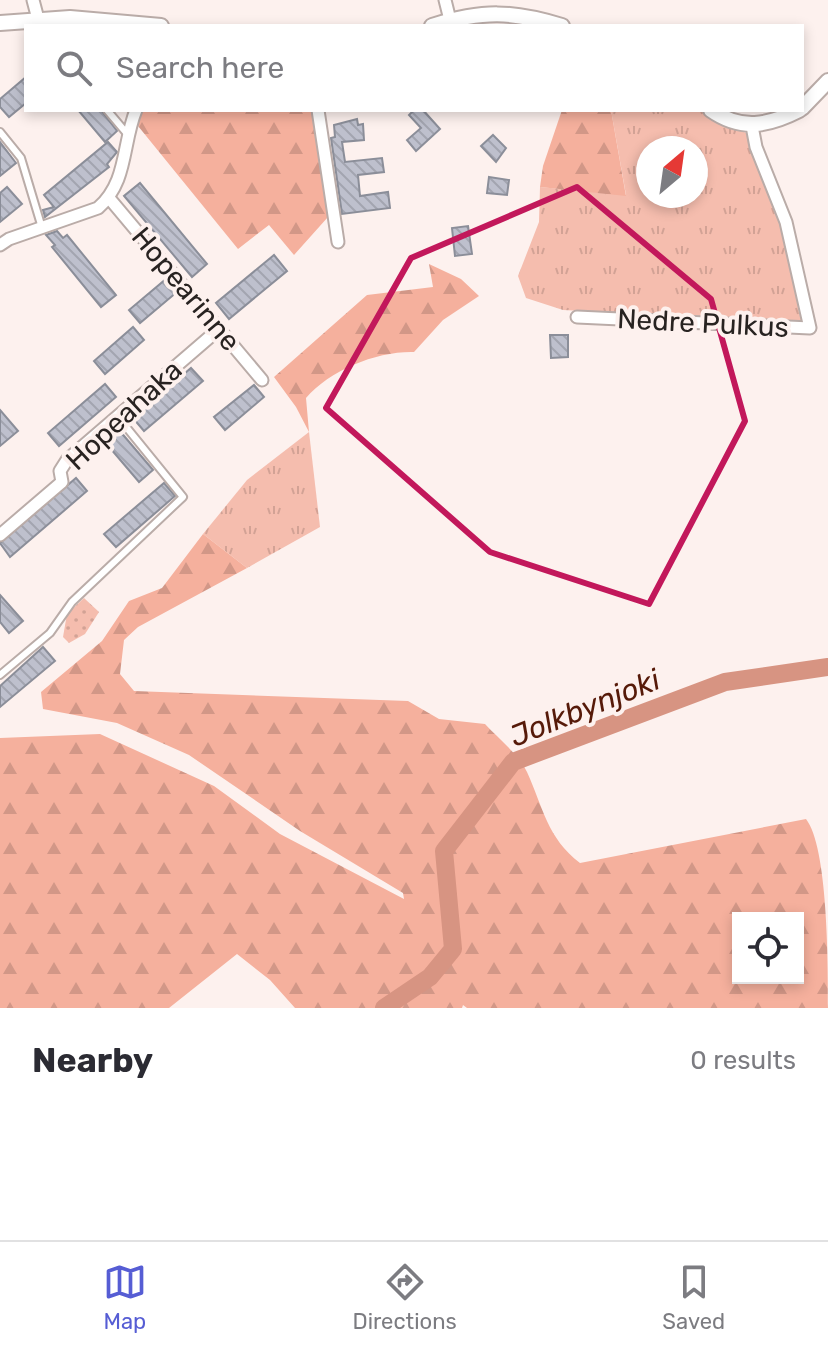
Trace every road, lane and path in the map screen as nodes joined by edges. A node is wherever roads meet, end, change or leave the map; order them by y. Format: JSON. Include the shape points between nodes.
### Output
{"nodes":[{"id":1,"x":33,"y":0,"type":"edge"},
{"id":2,"x":445,"y":0,"type":"edge"},
{"id":3,"x":38,"y":19,"type":"junction"},
{"id":4,"x":450,"y":20,"type":"junction"},
{"id":5,"x":0,"y":23,"type":"edge"},
{"id":6,"x":126,"y":24,"type":"edge"},
{"id":7,"x":438,"y":24,"type":"edge"},
{"id":8,"x":554,"y":24,"type":"edge"},
{"id":9,"x":828,"y":81,"type":"edge"},
{"id":10,"x":804,"y":105,"type":"edge"},
{"id":11,"x":109,"y":112,"type":"edge"},
{"id":12,"x":135,"y":112,"type":"edge"},
{"id":13,"x":318,"y":112,"type":"edge"},
{"id":14,"x":715,"y":112,"type":"edge"},
{"id":15,"x":792,"y":112,"type":"edge"},
{"id":16,"x":752,"y":126,"type":"junction"},
{"id":17,"x":0,"y":132,"type":"edge"},
{"id":18,"x":129,"y":136,"type":"junction"},
{"id":19,"x":109,"y":198,"type":"junction"},
{"id":20,"x":42,"y":228,"type":"junction"},
{"id":21,"x":338,"y":242,"type":"dead end"},
{"id":22,"x":0,"y":245,"type":"edge"},
{"id":23,"x":577,"y":317,"type":"dead end"},
{"id":24,"x":219,"y":329,"type":"junction"},
{"id":25,"x":262,"y":380,"type":"dead end"},
{"id":26,"x":118,"y":417,"type":"junction"},
{"id":27,"x":0,"y":535,"type":"edge"},
{"id":28,"x":0,"y":675,"type":"edge"}],
"edges":[{"from":1,"to":3,"type":"street"},
{"from":2,"to":4,"type":"street"},
{"from":3,"to":5,"type":"street"},
{"from":3,"to":6,"type":"street"},
{"from":4,"to":7,"type":"street"},
{"from":4,"to":8,"type":"street","via":[[488,12]]},
{"from":9,"to":10,"type":"street"},
{"from":11,"to":18,"type":"lane"},
{"from":12,"to":18,"type":"street"},
{"from":13,"to":21,"type":"street"},
{"from":14,"to":16,"type":"street"},
{"from":15,"to":16,"type":"street"},
{"from":16,"to":23,"type":"street","name":"Nedre Pulkus","via":[[786,222],[810,328]]},
{"from":17,"to":20,"type":"lane","via":[[21,158]]},
{"from":18,"to":19,"type":"street","via":[[119,184]]},
{"from":19,"to":20,"type":"street","via":[[98,208]]},
{"from":19,"to":24,"type":"street","name":"Hopearinne"},
{"from":20,"to":22,"type":"street"},
{"from":24,"to":25,"type":"street","name":"Hopearinne"},
{"from":24,"to":26,"type":"street","name":"Hopeahaka"},
{"from":26,"to":27,"type":"street","name":"Hopeahaka","via":[[67,460],[60,471],[62,482]]},
{"from":26,"to":28,"type":"lane","via":[[183,497],[72,602],[50,633]]}]}
